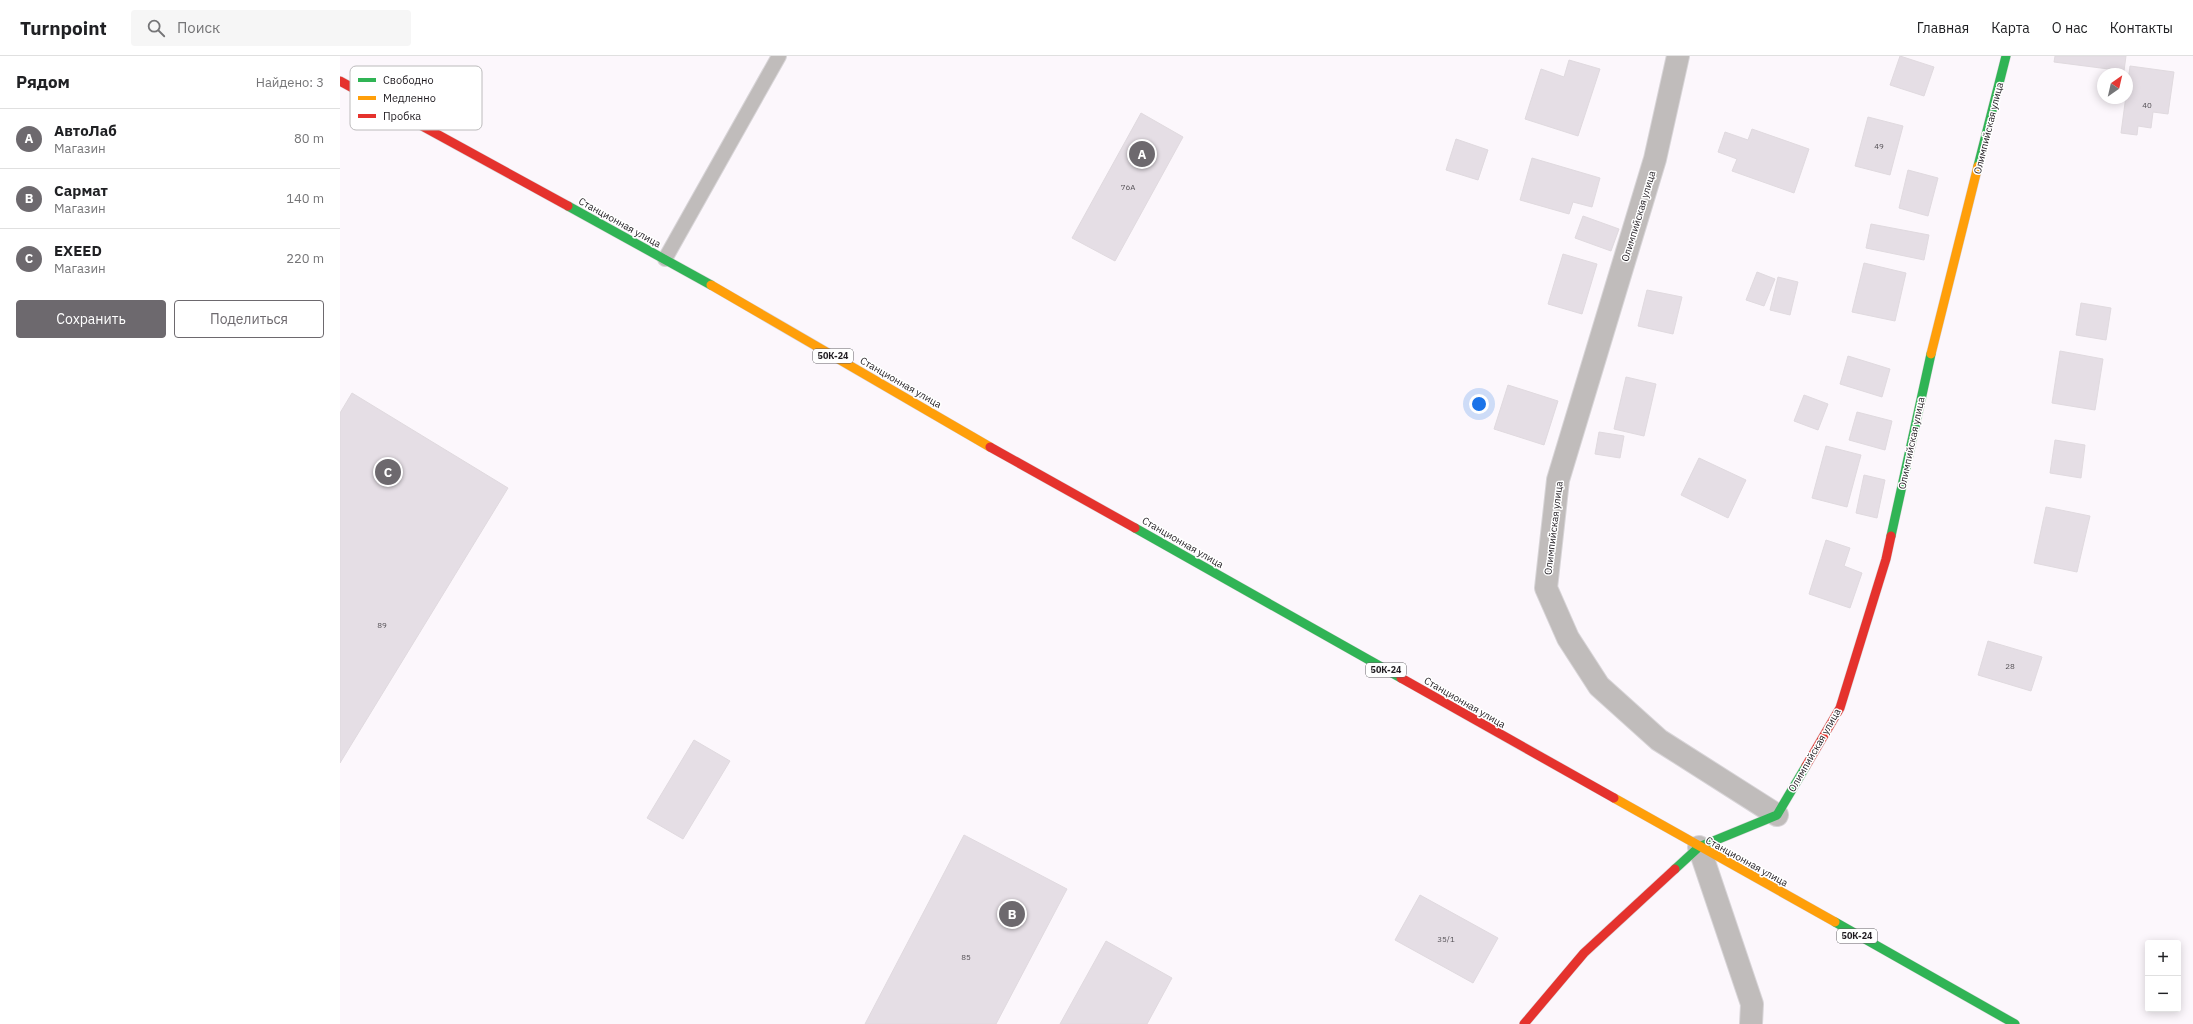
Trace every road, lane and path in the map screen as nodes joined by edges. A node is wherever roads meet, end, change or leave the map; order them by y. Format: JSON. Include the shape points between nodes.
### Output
{"nodes":[{"id":1,"x":780,"y":56,"type":"edge"},
{"id":2,"x":1678,"y":56,"type":"edge"},
{"id":3,"x":2006,"y":56,"type":"edge"},
{"id":4,"x":340,"y":81,"type":"edge"},
{"id":5,"x":350,"y":86,"type":"edge"},
{"id":6,"x":429,"y":130,"type":"edge"},
{"id":7,"x":665,"y":259,"type":"junction"},
{"id":8,"x":1777,"y":815,"type":"junction"},
{"id":9,"x":1699,"y":847,"type":"junction"},
{"id":10,"x":1524,"y":1024,"type":"edge"},
{"id":11,"x":1751,"y":1024,"type":"edge"},
{"id":12,"x":2015,"y":1024,"type":"edge"}],
"edges":[{"from":1,"to":7,"type":"lane"},
{"from":2,"to":8,"type":"street","name":"Олимпийская улица","via":[[1654,159],[1558,480],[1546,588],[1568,638],[1600,686],[1659,740]]},
{"from":3,"to":8,"type":"main road","name":"Олимпийская улица","via":[[1925,377],[1886,559],[1840,708]]},
{"from":4,"to":5,"type":"main road","name":"Станционная улица","number":"50К-24"},
{"from":6,"to":7,"type":"main road","name":"Станционная улица","number":"50К-24"},
{"from":7,"to":9,"type":"main road","name":"Станционная улица","number":"50К-24"},
{"from":8,"to":9,"type":"main road"},
{"from":9,"to":10,"type":"main road","via":[[1584,953]]},
{"from":9,"to":11,"type":"street","via":[[1752,1004]]},
{"from":9,"to":12,"type":"main road","name":"Станционная улица","number":"50К-24"}]}
